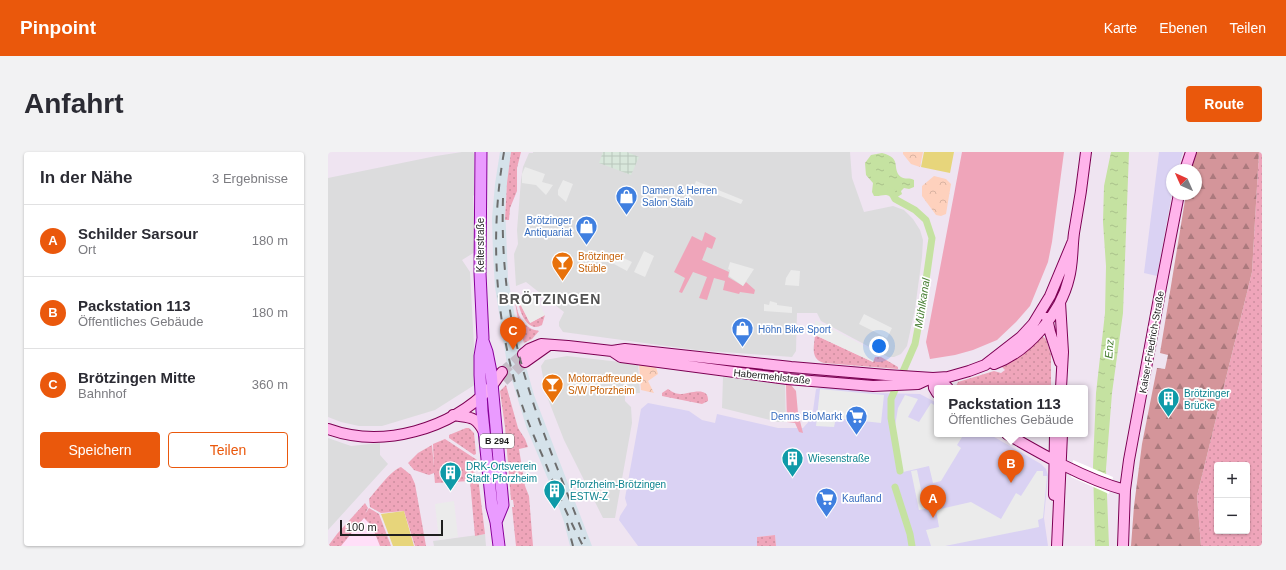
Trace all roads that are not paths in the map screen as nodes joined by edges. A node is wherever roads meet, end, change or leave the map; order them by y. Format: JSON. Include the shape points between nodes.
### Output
{"nodes":[{"id":1,"x":481,"y":152,"type":"edge"},
{"id":2,"x":1086,"y":152,"type":"edge"},
{"id":3,"x":1191,"y":152,"type":"edge"},
{"id":4,"x":1187,"y":164,"type":"edge"},
{"id":5,"x":1178,"y":200,"type":"edge"},
{"id":6,"x":1073,"y":241,"type":"junction"},
{"id":7,"x":1050,"y":296,"type":"junction"},
{"id":8,"x":1060,"y":302,"type":"junction"},
{"id":9,"x":1048,"y":321,"type":"junction"},
{"id":10,"x":483,"y":338,"type":"junction"},
{"id":11,"x":524,"y":358,"type":"tunnel mouth"},
{"id":12,"x":985,"y":365,"type":"junction"},
{"id":13,"x":1062,"y":368,"type":"junction"},
{"id":14,"x":503,"y":377,"type":"tunnel mouth"},
{"id":15,"x":933,"y":378,"type":"junction"},
{"id":16,"x":944,"y":385,"type":"edge"},
{"id":17,"x":1062,"y":385,"type":"edge"},
{"id":18,"x":492,"y":386,"type":"junction"},
{"id":19,"x":934,"y":388,"type":"edge"},
{"id":20,"x":482,"y":396,"type":"junction"},
{"id":21,"x":453,"y":415,"type":"junction"},
{"id":22,"x":328,"y":429,"type":"edge"},
{"id":23,"x":484,"y":432,"type":"junction"},
{"id":24,"x":1012,"y":437,"type":"edge"},
{"id":25,"x":1055,"y":437,"type":"edge"},
{"id":26,"x":1061,"y":437,"type":"edge"},
{"id":27,"x":1057,"y":462,"type":"junction"},
{"id":28,"x":1126,"y":490,"type":"junction"},
{"id":29,"x":496,"y":522,"type":"junction"},
{"id":30,"x":499,"y":546,"type":"edge"},
{"id":31,"x":1058,"y":546,"type":"edge"},
{"id":32,"x":1123,"y":546,"type":"edge"}],
"edges":[{"from":1,"to":10,"type":"main road","name":"Kelterstraße","number":"B 294","via":[[480,273]]},
{"from":2,"to":6,"type":"main road","name":"Habermehlstraße"},
{"from":3,"to":4,"type":"main road"},
{"from":5,"to":28,"type":"main road","name":"Kaiser-Friedrich-Straße","via":[[1136,418]]},
{"from":6,"to":7,"type":"main road","name":"Habermehlstraße"},
{"from":6,"to":8,"type":"main road","name":"Habermehlstraße","via":[[1072,266]]},
{"from":7,"to":9,"type":"main road","name":"Habermehlstraße"},
{"from":7,"to":12,"type":"main road","name":"Habermehlstraße","via":[[1033,324],[1021,337]]},
{"from":8,"to":9,"type":"main road","name":"Habermehlstraße"},
{"from":8,"to":13,"type":"main road"},
{"from":9,"to":12,"type":"main road","name":"Habermehlstraße","via":[[1013,355],[995,364]]},
{"from":9,"to":13,"type":"main road"},
{"from":10,"to":18,"type":"main road","name":"Kelterstraße","number":"B 294","via":[[488,352]]},
{"from":10,"to":20,"type":"main road","name":"Kelterstraße","number":"B 294","via":[[480,356]]},
{"from":11,"to":15,"type":"main road","name":"Habermehlstraße","via":[[535,346],[548,345],[612,351],[625,349],[886,380]]},
{"from":12,"to":15,"type":"main road","name":"Habermehlstraße","via":[[948,377]]},
{"from":13,"to":17,"type":"main road"},
{"from":14,"to":18,"type":"main road"},
{"from":15,"to":16,"type":"main road"},
{"from":15,"to":19,"type":"main road"},
{"from":18,"to":20,"type":"main road"},
{"from":18,"to":29,"type":"main road","number":"B 294","via":[[503,504]]},
{"from":20,"to":21,"type":"main road"},
{"from":20,"to":23,"type":"main road","number":"B 294"},
{"from":21,"to":22,"type":"main road","via":[[417,431],[386,437],[354,436]]},
{"from":21,"to":23,"type":"main road","via":[[474,418]]},
{"from":23,"to":29,"type":"main road","number":"B 294"},
{"from":24,"to":27,"type":"main road"},
{"from":25,"to":27,"type":"main road"},
{"from":26,"to":27,"type":"main road"},
{"from":27,"to":28,"type":"main road"},
{"from":27,"to":31,"type":"main road","via":[[1054,493],[1058,511]]},
{"from":28,"to":32,"type":"main road","name":"Kaiser-Friedrich-Straße"},
{"from":29,"to":30,"type":"main road","number":"B 294"}]}
